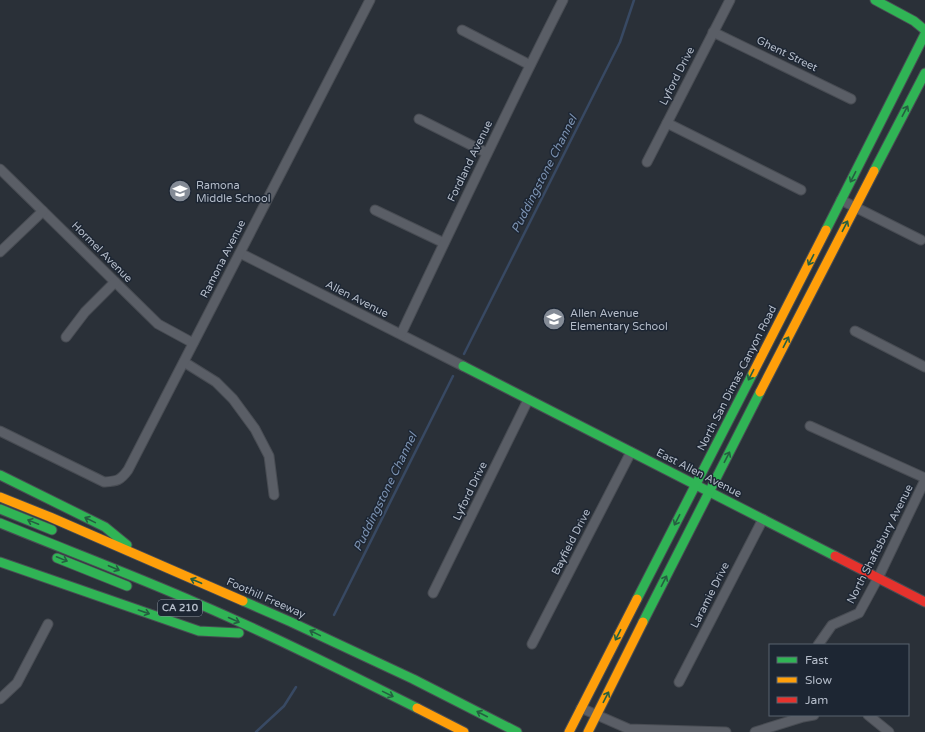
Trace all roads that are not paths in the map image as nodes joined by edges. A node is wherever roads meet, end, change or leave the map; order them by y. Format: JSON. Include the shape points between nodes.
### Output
{"nodes":[{"id":1,"x":370,"y":0,"type":"edge"},
{"id":2,"x":564,"y":0,"type":"edge"},
{"id":3,"x":730,"y":0,"type":"edge"},
{"id":4,"x":875,"y":0,"type":"edge"},
{"id":5,"x":914,"y":21,"type":"junction"},
{"id":6,"x":925,"y":21,"type":"edge"},
{"id":7,"x":462,"y":30,"type":"dead end"},
{"id":8,"x":925,"y":30,"type":"edge"},
{"id":9,"x":713,"y":32,"type":"junction"},
{"id":10,"x":925,"y":34,"type":"edge"},
{"id":11,"x":530,"y":65,"type":"junction"},
{"id":12,"x":925,"y":73,"type":"edge"},
{"id":13,"x":851,"y":99,"type":"dead end"},
{"id":14,"x":419,"y":119,"type":"dead end"},
{"id":15,"x":667,"y":122,"type":"junction"},
{"id":16,"x":487,"y":153,"type":"junction"},
{"id":17,"x":646,"y":162,"type":"dead end"},
{"id":18,"x":0,"y":169,"type":"edge"},
{"id":19,"x":801,"y":190,"type":"dead end"},
{"id":20,"x":841,"y":200,"type":"junction"},
{"id":21,"x":855,"y":207,"type":"junction"},
{"id":22,"x":375,"y":210,"type":"dead end"},
{"id":23,"x":43,"y":211,"type":"junction"},
{"id":24,"x":921,"y":240,"type":"dead end"},
{"id":25,"x":444,"y":243,"type":"junction"},
{"id":26,"x":0,"y":252,"type":"edge"},
{"id":27,"x":240,"y":253,"type":"junction"},
{"id":28,"x":115,"y":282,"type":"junction"},
{"id":29,"x":855,"y":331,"type":"dead end"},
{"id":30,"x":401,"y":334,"type":"junction"},
{"id":31,"x":66,"y":337,"type":"dead end"},
{"id":32,"x":193,"y":343,"type":"junction"},
{"id":33,"x":184,"y":362,"type":"junction"},
{"id":34,"x":463,"y":366,"type":"joint"},
{"id":35,"x":925,"y":367,"type":"edge"},
{"id":36,"x":528,"y":400,"type":"junction"},
{"id":37,"x":810,"y":426,"type":"dead end"},
{"id":38,"x":0,"y":431,"type":"edge"},
{"id":39,"x":631,"y":452,"type":"junction"},
{"id":40,"x":0,"y":475,"type":"edge"},
{"id":41,"x":925,"y":479,"type":"edge"},
{"id":42,"x":695,"y":485,"type":"junction"},
{"id":43,"x":709,"y":492,"type":"junction"},
{"id":44,"x":274,"y":495,"type":"dead end"},
{"id":45,"x":0,"y":497,"type":"edge"},
{"id":46,"x":0,"y":509,"type":"edge"},
{"id":47,"x":762,"y":519,"type":"junction"},
{"id":48,"x":0,"y":523,"type":"edge"},
{"id":49,"x":57,"y":532,"type":"dead end"},
{"id":50,"x":113,"y":554,"type":"dead end"},
{"id":51,"x":52,"y":556,"type":"dead end"},
{"id":52,"x":144,"y":558,"type":"junction"},
{"id":53,"x":0,"y":562,"type":"edge"},
{"id":54,"x":878,"y":578,"type":"junction"},
{"id":55,"x":134,"y":588,"type":"dead end"},
{"id":56,"x":433,"y":593,"type":"dead end"},
{"id":57,"x":925,"y":602,"type":"edge"},
{"id":58,"x":212,"y":621,"type":"dead end"},
{"id":59,"x":48,"y":624,"type":"dead end"},
{"id":60,"x":272,"y":624,"type":"dead end"},
{"id":61,"x":532,"y":644,"type":"dead end"},
{"id":62,"x":819,"y":644,"type":"edge"},
{"id":63,"x":679,"y":682,"type":"dead end"},
{"id":64,"x":0,"y":699,"type":"edge"},
{"id":65,"x":581,"y":708,"type":"junction"},
{"id":66,"x":597,"y":715,"type":"junction"},
{"id":67,"x":808,"y":716,"type":"edge"},
{"id":68,"x":869,"y":716,"type":"edge"},
{"id":69,"x":464,"y":732,"type":"edge"},
{"id":70,"x":517,"y":732,"type":"edge"},
{"id":71,"x":569,"y":732,"type":"edge"},
{"id":72,"x":588,"y":732,"type":"edge"},
{"id":73,"x":726,"y":732,"type":"edge"},
{"id":74,"x":755,"y":732,"type":"edge"},
{"id":75,"x":889,"y":732,"type":"edge"}],
"edges":[{"from":1,"to":27,"type":"street","name":"Ramona Avenue"},
{"from":2,"to":11,"type":"street","name":"Fordland Avenue"},
{"from":3,"to":9,"type":"street","name":"Lyford Drive"},
{"from":4,"to":5,"type":"main road"},
{"from":5,"to":6,"type":"main road"},
{"from":5,"to":8,"type":"main road"},
{"from":7,"to":11,"type":"street"},
{"from":9,"to":13,"type":"street","name":"Ghent Street"},
{"from":9,"to":15,"type":"street","name":"Lyford Drive"},
{"from":10,"to":20,"type":"main road","name":"North San Dimas Canyon Road","one_way":true},
{"from":11,"to":16,"type":"street","name":"Fordland Avenue"},
{"from":21,"to":12,"type":"main road","one_way":true},
{"from":14,"to":16,"type":"street"},
{"from":15,"to":17,"type":"street","name":"Lyford Drive"},
{"from":15,"to":19,"type":"street"},
{"from":16,"to":25,"type":"street","name":"Fordland Avenue"},
{"from":18,"to":23,"type":"street","name":"Hormel Avenue"},
{"from":20,"to":21,"type":"street"},
{"from":20,"to":42,"type":"main road","name":"North San Dimas Canyon Road","one_way":true},
{"from":21,"to":24,"type":"street"},
{"from":43,"to":21,"type":"main road","one_way":true},
{"from":22,"to":25,"type":"street"},
{"from":23,"to":26,"type":"street"},
{"from":23,"to":28,"type":"street","name":"Hormel Avenue"},
{"from":25,"to":30,"type":"street","name":"Fordland Avenue"},
{"from":27,"to":30,"type":"street","name":"Allen Avenue"},
{"from":27,"to":32,"type":"street","name":"Ramona Avenue"},
{"from":28,"to":31,"type":"street","via":[[84,312]]},
{"from":28,"to":32,"type":"street","name":"Hormel Avenue","via":[[158,324]]},
{"from":29,"to":35,"type":"street"},
{"from":30,"to":34,"type":"street","name":"Allen Avenue"},
{"from":32,"to":33,"type":"street","name":"Ramona Avenue"},
{"from":33,"to":38,"type":"street","name":"Ramona Avenue","via":[[128,470],[115,482],[93,478]]},
{"from":33,"to":44,"type":"street","via":[[216,382],[233,399],[255,429],[269,456]]},
{"from":34,"to":36,"type":"main road","name":"East Allen Avenue"},
{"from":36,"to":39,"type":"main road","name":"East Allen Avenue"},
{"from":36,"to":56,"type":"street","name":"Lyford Drive"},
{"from":37,"to":41,"type":"street"},
{"from":39,"to":42,"type":"main road","name":"East Allen Avenue"},
{"from":39,"to":61,"type":"street","name":"Bayfield Drive"},
{"from":52,"to":40,"type":"main road","one_way":true,"via":[[105,527]]},
{"from":41,"to":54,"type":"street","name":"North Shaftsbury Avenue"},
{"from":42,"to":43,"type":"main road","name":"East Allen Avenue"},
{"from":42,"to":65,"type":"main road","name":"North San Dimas Canyon Road","one_way":true},
{"from":43,"to":47,"type":"main road","name":"East Allen Avenue"},
{"from":66,"to":43,"type":"main road","one_way":true},
{"from":45,"to":52,"type":"main road","name":"Foothill Freeway","number":"CA 210"},
{"from":49,"to":46,"type":"main road","one_way":true},
{"from":47,"to":54,"type":"main road","name":"East Allen Avenue"},
{"from":47,"to":63,"type":"street","name":"Laramie Drive"},
{"from":48,"to":69,"type":"main road","one_way":true,"via":[[95,560],[262,632]]},
{"from":50,"to":60,"type":"main road"},
{"from":51,"to":55,"type":"main road","one_way":true},
{"from":70,"to":52,"type":"main road","name":"Foothill Freeway","number":"CA 210","one_way":true,"via":[[291,622]]},
{"from":53,"to":58,"type":"main road","number":"CA 210","one_way":true,"via":[[199,631],[243,635]]},
{"from":54,"to":57,"type":"main road","name":"East Allen Avenue"},
{"from":54,"to":62,"type":"street","name":"North Shaftsbury Avenue","via":[[859,613],[832,625]]},
{"from":59,"to":64,"type":"street","via":[[17,683]]},
{"from":65,"to":66,"type":"street"},
{"from":65,"to":71,"type":"main road","name":"North San Dimas Canyon Road"},
{"from":66,"to":72,"type":"main road"},
{"from":66,"to":73,"type":"street","via":[[629,729]]},
{"from":67,"to":74,"type":"street"},
{"from":68,"to":75,"type":"street"}]}
